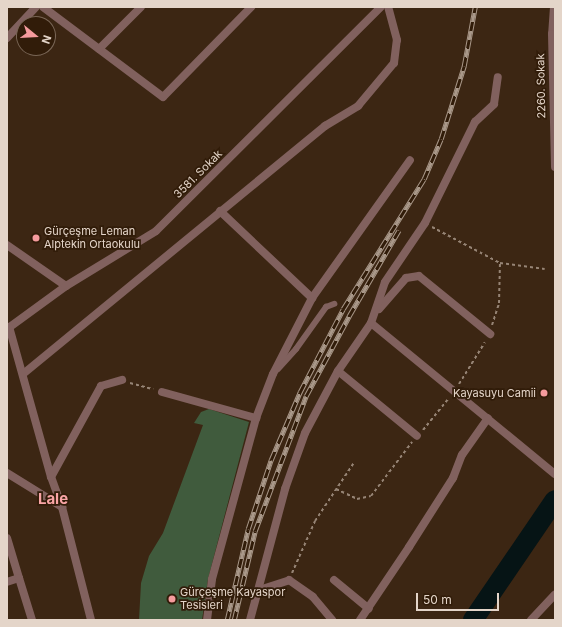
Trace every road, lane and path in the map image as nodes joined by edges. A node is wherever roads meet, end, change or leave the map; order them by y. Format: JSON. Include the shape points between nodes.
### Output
{"nodes":[{"id":1,"x":36,"y":7,"type":"edge"},
{"id":2,"x":43,"y":7,"type":"edge"},
{"id":3,"x":141,"y":7,"type":"edge"},
{"id":4,"x":251,"y":7,"type":"edge"},
{"id":5,"x":382,"y":7,"type":"edge"},
{"id":6,"x":388,"y":7,"type":"edge"},
{"id":7,"x":554,"y":7,"type":"edge"},
{"id":8,"x":7,"y":38,"type":"edge"},
{"id":9,"x":99,"y":49,"type":"junction"},
{"id":10,"x":498,"y":77,"type":"dead end"},
{"id":11,"x":410,"y":160,"type":"dead end"},
{"id":12,"x":554,"y":166,"type":"edge"},
{"id":13,"x":220,"y":211,"type":"junction"},
{"id":14,"x":425,"y":223,"type":"junction"},
{"id":15,"x":7,"y":245,"type":"edge"},
{"id":16,"x":500,"y":264,"type":"junction"},
{"id":17,"x":545,"y":269,"type":"dead end"},
{"id":18,"x":66,"y":286,"type":"junction"},
{"id":19,"x":312,"y":298,"type":"junction"},
{"id":20,"x":334,"y":304,"type":"dead end"},
{"id":21,"x":378,"y":310,"type":"junction"},
{"id":22,"x":368,"y":322,"type":"junction"},
{"id":23,"x":8,"y":328,"type":"edge"},
{"id":24,"x":490,"y":334,"type":"junction"},
{"id":25,"x":338,"y":371,"type":"junction"},
{"id":26,"x":23,"y":374,"type":"junction"},
{"id":27,"x":273,"y":374,"type":"junction"},
{"id":28,"x":122,"y":380,"type":"joint"},
{"id":29,"x":455,"y":391,"type":"junction"},
{"id":30,"x":162,"y":392,"type":"joint"},
{"id":31,"x":256,"y":418,"type":"junction"},
{"id":32,"x":488,"y":418,"type":"junction"},
{"id":33,"x":417,"y":436,"type":"junction"},
{"id":34,"x":353,"y":464,"type":"dead end"},
{"id":35,"x":7,"y":473,"type":"edge"},
{"id":36,"x":555,"y":474,"type":"edge"},
{"id":37,"x":51,"y":477,"type":"junction"},
{"id":38,"x":336,"y":489,"type":"junction"},
{"id":39,"x":62,"y":507,"type":"junction"},
{"id":40,"x":7,"y":538,"type":"edge"},
{"id":41,"x":19,"y":578,"type":"junction"},
{"id":42,"x":288,"y":580,"type":"junction"},
{"id":43,"x":334,"y":580,"type":"dead end"},
{"id":44,"x":7,"y":582,"type":"edge"},
{"id":45,"x":256,"y":591,"type":"junction"},
{"id":46,"x":555,"y":594,"type":"edge"},
{"id":47,"x":369,"y":609,"type":"junction"},
{"id":48,"x":32,"y":620,"type":"edge"},
{"id":49,"x":90,"y":620,"type":"edge"},
{"id":50,"x":207,"y":620,"type":"edge"},
{"id":51,"x":250,"y":620,"type":"edge"},
{"id":52,"x":332,"y":620,"type":"edge"},
{"id":53,"x":360,"y":620,"type":"edge"},
{"id":54,"x":531,"y":620,"type":"edge"}],
"edges":[{"from":1,"to":8,"type":"street"},
{"from":2,"to":9,"type":"street"},
{"from":3,"to":9,"type":"street"},
{"from":4,"to":9,"type":"street","via":[[163,97]]},
{"from":5,"to":18,"type":"street","name":"3581. Sokak","via":[[156,230]]},
{"from":6,"to":13,"type":"street","via":[[397,40],[394,63],[358,106],[325,126]]},
{"from":7,"to":12,"type":"street","name":"2260. Sokak"},
{"from":10,"to":14,"type":"street","via":[[494,104],[475,122]]},
{"from":11,"to":19,"type":"street"},
{"from":13,"to":19,"type":"street"},
{"from":13,"to":26,"type":"street"},
{"from":14,"to":16,"type":"path"},
{"from":14,"to":21,"type":"street","via":[[385,282]]},
{"from":15,"to":18,"type":"street"},
{"from":16,"to":17,"type":"path"},
{"from":16,"to":24,"type":"path","via":[[499,304]]},
{"from":18,"to":23,"type":"street","name":"3581. Sokak"},
{"from":19,"to":27,"type":"street"},
{"from":20,"to":27,"type":"lane","via":[[326,307],[296,349]]},
{"from":21,"to":22,"type":"street"},
{"from":21,"to":24,"type":"street","via":[[406,278],[419,276]]},
{"from":22,"to":25,"type":"street"},
{"from":22,"to":29,"type":"street"},
{"from":23,"to":26,"type":"street"},
{"from":24,"to":29,"type":"path"},
{"from":25,"to":33,"type":"street"},
{"from":25,"to":45,"type":"street","via":[[305,433],[285,489]]},
{"from":26,"to":37,"type":"street"},
{"from":27,"to":31,"type":"street"},
{"from":28,"to":30,"type":"path"},
{"from":28,"to":37,"type":"street","via":[[101,386]]},
{"from":29,"to":32,"type":"street"},
{"from":29,"to":33,"type":"path"},
{"from":30,"to":31,"type":"street"},
{"from":31,"to":50,"type":"street","via":[[212,579]]},
{"from":32,"to":36,"type":"street"},
{"from":32,"to":47,"type":"street","via":[[462,455],[453,478]]},
{"from":33,"to":38,"type":"path","via":[[371,496],[357,499]]},
{"from":34,"to":38,"type":"path"},
{"from":35,"to":39,"type":"street"},
{"from":37,"to":39,"type":"street"},
{"from":38,"to":42,"type":"path","via":[[315,521]]},
{"from":39,"to":49,"type":"street"},
{"from":40,"to":41,"type":"street"},
{"from":41,"to":44,"type":"street"},
{"from":41,"to":48,"type":"street"},
{"from":42,"to":45,"type":"street"},
{"from":42,"to":52,"type":"street","via":[[313,596]]},
{"from":43,"to":47,"type":"street"},
{"from":45,"to":51,"type":"street"},
{"from":46,"to":54,"type":"street"},
{"from":47,"to":53,"type":"street"}]}
